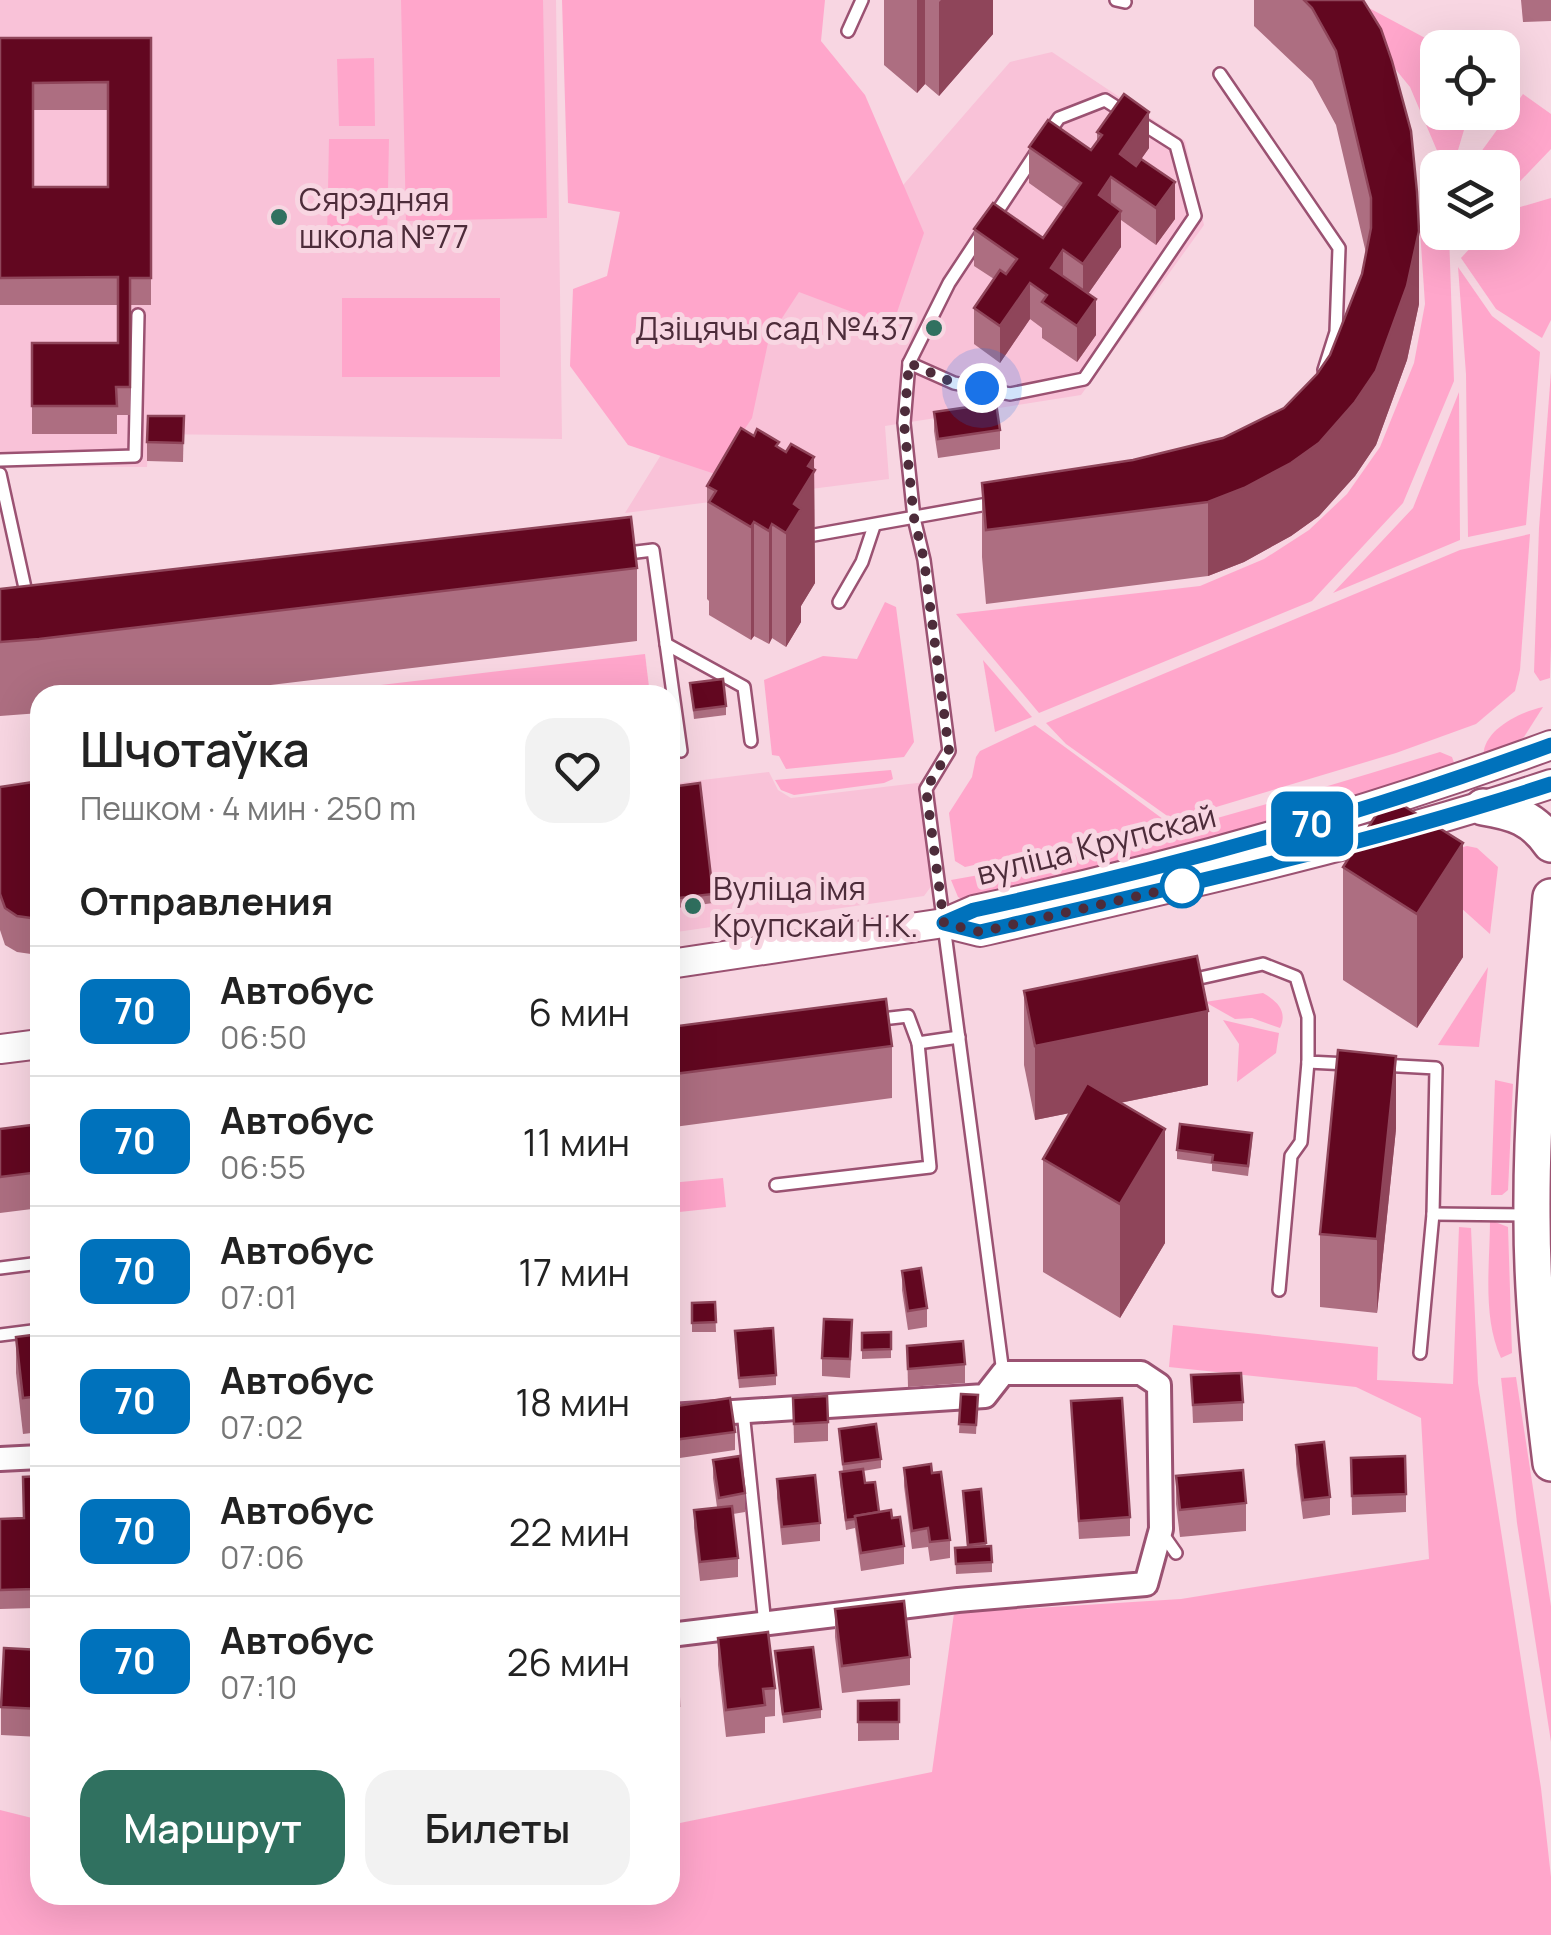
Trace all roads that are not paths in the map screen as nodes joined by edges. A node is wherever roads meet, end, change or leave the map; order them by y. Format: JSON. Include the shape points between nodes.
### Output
{"nodes":[{"id":1,"x":862,"y":0,"type":"edge"},
{"id":2,"x":848,"y":31,"type":"dead end"},
{"id":3,"x":1220,"y":74,"type":"dead end"},
{"id":4,"x":138,"y":314,"type":"dead end"},
{"id":5,"x":909,"y":363,"type":"junction"},
{"id":6,"x":1321,"y":380,"type":"edge"},
{"id":7,"x":0,"y":460,"type":"edge"},
{"id":8,"x":0,"y":474,"type":"edge"},
{"id":9,"x":1002,"y":502,"type":"edge"},
{"id":10,"x":914,"y":518,"type":"junction"},
{"id":11,"x":874,"y":526,"type":"junction"},
{"id":12,"x":803,"y":538,"type":"edge"},
{"id":13,"x":612,"y":556,"type":"edge"},
{"id":14,"x":839,"y":602,"type":"dead end"},
{"id":15,"x":32,"y":618,"type":"edge"},
{"id":16,"x":666,"y":644,"type":"junction"},
{"id":17,"x":672,"y":685,"type":"edge"},
{"id":18,"x":751,"y":741,"type":"dead end"},
{"id":19,"x":680,"y":744,"type":"edge"},
{"id":20,"x":1551,"y":745,"type":"edge"},
{"id":21,"x":681,"y":751,"type":"dead end"},
{"id":22,"x":1551,"y":784,"type":"edge"},
{"id":23,"x":1484,"y":806,"type":"junction"},
{"id":24,"x":1551,"y":844,"type":"edge"},
{"id":25,"x":1551,"y":896,"type":"edge"},
{"id":26,"x":944,"y":923,"type":"junction"},
{"id":27,"x":680,"y":963,"type":"edge"},
{"id":28,"x":1170,"y":985,"type":"edge"},
{"id":29,"x":869,"y":1020,"type":"edge"},
{"id":30,"x":959,"y":1037,"type":"junction"},
{"id":31,"x":918,"y":1043,"type":"junction"},
{"id":32,"x":30,"y":1045,"type":"edge"},
{"id":33,"x":0,"y":1049,"type":"edge"},
{"id":34,"x":1308,"y":1062,"type":"junction"},
{"id":35,"x":776,"y":1185,"type":"dead end"},
{"id":36,"x":1433,"y":1214,"type":"junction"},
{"id":37,"x":1532,"y":1216,"type":"junction"},
{"id":38,"x":30,"y":1264,"type":"edge"},
{"id":39,"x":0,"y":1268,"type":"edge"},
{"id":40,"x":1279,"y":1290,"type":"dead end"},
{"id":41,"x":30,"y":1331,"type":"edge"},
{"id":42,"x":0,"y":1335,"type":"edge"},
{"id":43,"x":1420,"y":1353,"type":"dead end"},
{"id":44,"x":1003,"y":1372,"type":"junction"},
{"id":45,"x":1546,"y":1385,"type":"edge"},
{"id":46,"x":743,"y":1411,"type":"junction"},
{"id":47,"x":680,"y":1415,"type":"edge"},
{"id":48,"x":30,"y":1458,"type":"edge"},
{"id":49,"x":0,"y":1459,"type":"edge"},
{"id":50,"x":1551,"y":1463,"type":"edge"},
{"id":51,"x":1161,"y":1529,"type":"junction"},
{"id":52,"x":1176,"y":1553,"type":"dead end"},
{"id":53,"x":765,"y":1625,"type":"junction"},
{"id":54,"x":680,"y":1633,"type":"edge"}],
"edges":[{"from":1,"to":2,"type":"lane"},
{"from":3,"to":6,"type":"lane","via":[[1339,248],[1336,332]]},
{"from":4,"to":7,"type":"lane","via":[[134,456]]},
{"from":5,"to":5,"type":"lane","via":[[954,383],[1010,394],[1084,379],[1195,216],[1176,145],[1105,100],[1059,118],[949,283]]},
{"from":5,"to":10,"type":"lane","via":[[904,423]]},
{"from":8,"to":15,"type":"lane"},
{"from":9,"to":10,"type":"lane"},
{"from":10,"to":11,"type":"lane"},
{"from":10,"to":26,"type":"lane","via":[[949,751],[926,789]]},
{"from":11,"to":12,"type":"lane"},
{"from":11,"to":14,"type":"lane"},
{"from":13,"to":16,"type":"lane","via":[[653,550]]},
{"from":16,"to":17,"type":"lane"},
{"from":16,"to":18,"type":"lane","via":[[744,688]]},
{"from":19,"to":21,"type":"lane"},
{"from":20,"to":26,"type":"street","name":"вуліца Крупскай","via":[[1269,838]]},
{"from":22,"to":23,"type":"street","name":"вуліца Крупскай"},
{"from":23,"to":24,"type":"main road","via":[[1520,814]]},
{"from":23,"to":26,"type":"street","name":"вуліца Крупскай","via":[[980,932]]},
{"from":25,"to":37,"type":"main road"},
{"from":26,"to":27,"type":"street","name":"вуліца Крупскай"},
{"from":26,"to":30,"type":"lane"},
{"from":28,"to":34,"type":"lane","via":[[1263,964],[1296,976],[1308,1018]]},
{"from":29,"to":31,"type":"lane","via":[[908,1016]]},
{"from":30,"to":31,"type":"lane"},
{"from":30,"to":44,"type":"lane"},
{"from":31,"to":35,"type":"lane","via":[[930,1167]]},
{"from":32,"to":33,"type":"street"},
{"from":34,"to":36,"type":"lane","via":[[1436,1068]]},
{"from":34,"to":40,"type":"lane","via":[[1301,1142],[1291,1156]]},
{"from":36,"to":37,"type":"lane"},
{"from":36,"to":43,"type":"lane"},
{"from":37,"to":45,"type":"main road"},
{"from":38,"to":39,"type":"lane"},
{"from":41,"to":42,"type":"lane"},
{"from":44,"to":46,"type":"street","via":[[984,1396]]},
{"from":44,"to":51,"type":"street","via":[[1141,1373],[1159,1385]]},
{"from":45,"to":50,"type":"main road"},
{"from":46,"to":47,"type":"street"},
{"from":46,"to":53,"type":"lane"},
{"from":48,"to":49,"type":"street"},
{"from":51,"to":52,"type":"lane"},
{"from":51,"to":53,"type":"street","via":[[1146,1584]]},
{"from":53,"to":54,"type":"street"}]}
